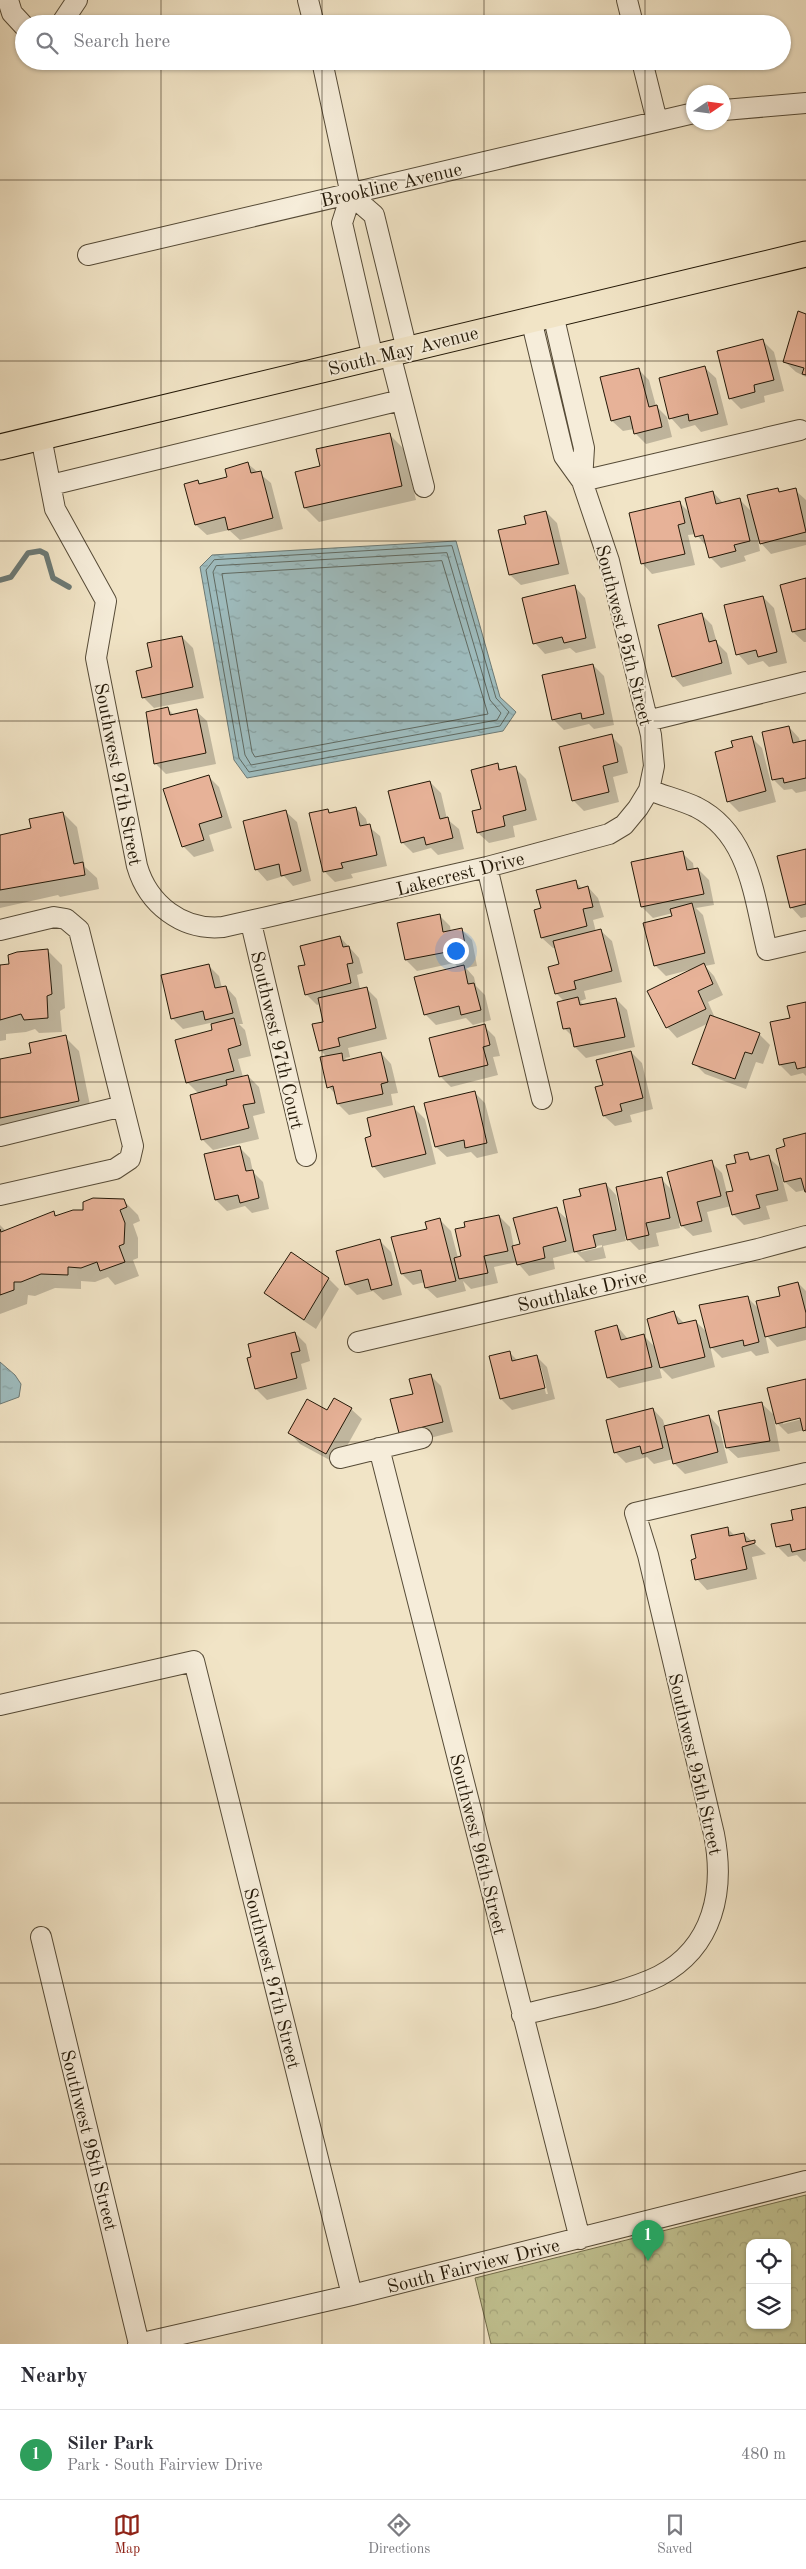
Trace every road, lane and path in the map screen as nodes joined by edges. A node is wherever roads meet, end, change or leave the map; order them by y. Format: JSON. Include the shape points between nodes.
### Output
{"nodes":[{"id":1,"x":8,"y":0,"type":"edge"},
{"id":2,"x":76,"y":0,"type":"edge"},
{"id":3,"x":308,"y":0,"type":"edge"},
{"id":4,"x":627,"y":0,"type":"edge"},
{"id":5,"x":67,"y":15,"type":"edge"},
{"id":6,"x":312,"y":15,"type":"edge"},
{"id":7,"x":631,"y":15,"type":"edge"},
{"id":8,"x":15,"y":16,"type":"edge"},
{"id":9,"x":324,"y":70,"type":"edge"},
{"id":10,"x":644,"y":70,"type":"edge"},
{"id":11,"x":806,"y":103,"type":"edge"},
{"id":12,"x":731,"y":109,"type":"edge"},
{"id":13,"x":686,"y":115,"type":"edge"},
{"id":14,"x":656,"y":121,"type":"junction"},
{"id":15,"x":351,"y":195,"type":"junction"},
{"id":16,"x":806,"y":254,"type":"edge"},
{"id":17,"x":88,"y":255,"type":"dead end"},
{"id":18,"x":542,"y":317,"type":"junction"},
{"id":19,"x":390,"y":354,"type":"junction"},
{"id":20,"x":401,"y":400,"type":"junction"},
{"id":21,"x":576,"y":417,"type":"junction"},
{"id":22,"x":556,"y":422,"type":"junction"},
{"id":23,"x":800,"y":430,"type":"dead end"},
{"id":24,"x":41,"y":437,"type":"junction"},
{"id":25,"x":0,"y":447,"type":"edge"},
{"id":26,"x":582,"y":482,"type":"junction"},
{"id":27,"x":50,"y":485,"type":"junction"},
{"id":28,"x":424,"y":487,"type":"dead end"},
{"id":29,"x":806,"y":682,"type":"edge"},
{"id":30,"x":647,"y":721,"type":"junction"},
{"id":31,"x":649,"y":790,"type":"junction"},
{"id":32,"x":487,"y":867,"type":"junction"},
{"id":33,"x":251,"y":923,"type":"junction"},
{"id":34,"x":0,"y":930,"type":"edge"},
{"id":35,"x":806,"y":941,"type":"edge"},
{"id":36,"x":542,"y":1099,"type":"dead end"},
{"id":37,"x":123,"y":1106,"type":"junction"},
{"id":38,"x":0,"y":1136,"type":"edge"},
{"id":39,"x":306,"y":1156,"type":"dead end"},
{"id":40,"x":0,"y":1195,"type":"edge"},
{"id":41,"x":806,"y":1236,"type":"edge"},
{"id":42,"x":358,"y":1342,"type":"dead end"},
{"id":43,"x":422,"y":1438,"type":"dead end"},
{"id":44,"x":380,"y":1448,"type":"junction"},
{"id":45,"x":340,"y":1458,"type":"dead end"},
{"id":46,"x":806,"y":1473,"type":"edge"},
{"id":47,"x":0,"y":1705,"type":"edge"},
{"id":48,"x":42,"y":1937,"type":"dead end"},
{"id":49,"x":522,"y":2015,"type":"junction"},
{"id":50,"x":806,"y":2182,"type":"edge"},
{"id":51,"x":580,"y":2239,"type":"junction"},
{"id":52,"x":352,"y":2295,"type":"junction"},
{"id":53,"x":138,"y":2344,"type":"edge"}],
"edges":[{"from":1,"to":8,"type":"street"},
{"from":2,"to":5,"type":"street"},
{"from":3,"to":6,"type":"street"},
{"from":4,"to":7,"type":"street"},
{"from":9,"to":15,"type":"street"},
{"from":10,"to":14,"type":"street"},
{"from":11,"to":12,"type":"street"},
{"from":13,"to":14,"type":"street","name":"Brookline Avenue"},
{"from":14,"to":15,"type":"street","name":"Brookline Avenue"},
{"from":15,"to":17,"type":"street","name":"Brookline Avenue"},
{"from":15,"to":19,"type":"street","via":[[342,223]]},
{"from":15,"to":19,"type":"street","via":[[374,214]]},
{"from":16,"to":18,"type":"main road","name":"South May Avenue"},
{"from":18,"to":19,"type":"main road","name":"South May Avenue"},
{"from":18,"to":21,"type":"street","name":"Southwest 95th Street"},
{"from":18,"to":22,"type":"street","name":"Southwest 95th Street"},
{"from":19,"to":20,"type":"street"},
{"from":19,"to":24,"type":"main road","name":"South May Avenue"},
{"from":20,"to":27,"type":"street"},
{"from":20,"to":28,"type":"street"},
{"from":21,"to":22,"type":"street"},
{"from":21,"to":26,"type":"street","name":"Southwest 95th Street","via":[[584,448]]},
{"from":22,"to":26,"type":"street","name":"Southwest 95th Street","via":[[564,456]]},
{"from":23,"to":26,"type":"street"},
{"from":24,"to":25,"type":"main road","name":"South May Avenue"},
{"from":24,"to":27,"type":"street"},
{"from":26,"to":30,"type":"street","name":"Southwest 95th Street","via":[[609,561]]},
{"from":27,"to":33,"type":"street","name":"Southwest 97th Street","via":[[56,509],[106,601],[96,658],[140,875],[158,904],[180,919],[206,928]]},
{"from":29,"to":30,"type":"street"},
{"from":30,"to":31,"type":"street","name":"Southwest 95th Street","via":[[654,757]]},
{"from":31,"to":32,"type":"street","name":"Lakecrest Drive","via":[[624,825],[609,834]]},
{"from":31,"to":35,"type":"street","via":[[696,808],[726,831],[739,847],[767,950]]},
{"from":32,"to":33,"type":"street","name":"Lakecrest Drive"},
{"from":32,"to":36,"type":"street"},
{"from":33,"to":39,"type":"street","name":"Southwest 97th Court"},
{"from":34,"to":37,"type":"street","via":[[54,917],[66,919],[79,930]]},
{"from":37,"to":38,"type":"street"},
{"from":37,"to":40,"type":"street","via":[[132,1146],[130,1159],[116,1169]]},
{"from":41,"to":42,"type":"street","name":"Southlake Drive"},
{"from":43,"to":44,"type":"street"},
{"from":44,"to":45,"type":"street"},
{"from":44,"to":49,"type":"street","name":"Southwest 96th Street"},
{"from":46,"to":49,"type":"street","name":"Southwest 95th Street","via":[[635,1513],[648,1555],[714,1834],[719,1868],[717,1899],[707,1927],[698,1940],[679,1961],[658,1976]]},
{"from":47,"to":52,"type":"street","name":"Southwest 97th Street","via":[[194,1660]]},
{"from":48,"to":53,"type":"street","name":"Southwest 98th Street"},
{"from":49,"to":51,"type":"street","name":"Southwest 96th Street"},
{"from":50,"to":51,"type":"street","name":"South Fairview Drive"},
{"from":51,"to":52,"type":"street","name":"South Fairview Drive"},
{"from":52,"to":53,"type":"street","name":"South Fairview Drive"}]}
